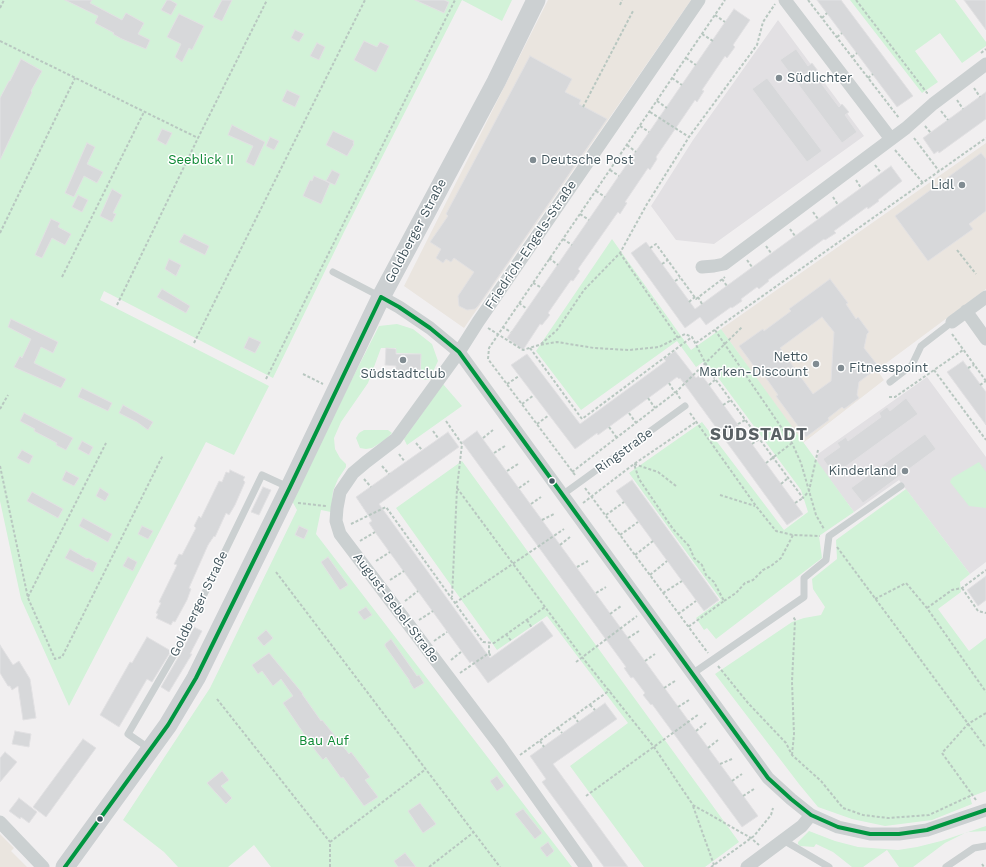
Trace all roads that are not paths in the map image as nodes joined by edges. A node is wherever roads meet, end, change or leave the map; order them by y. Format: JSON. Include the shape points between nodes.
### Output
{"nodes":[{"id":1,"x":536,"y":0,"type":"edge"},
{"id":2,"x":699,"y":0,"type":"edge"},
{"id":3,"x":785,"y":0,"type":"edge"},
{"id":4,"x":983,"y":58,"type":"edge"},
{"id":5,"x":893,"y":145,"type":"junction"},
{"id":6,"x":702,"y":267,"type":"dead end"},
{"id":7,"x":332,"y":272,"type":"dead end"},
{"id":8,"x":381,"y":297,"type":"junction"},
{"id":9,"x":986,"y":297,"type":"edge"},
{"id":10,"x":966,"y":311,"type":"junction"},
{"id":11,"x":950,"y":324,"type":"joint"},
{"id":12,"x":986,"y":338,"type":"edge"},
{"id":13,"x":459,"y":352,"type":"junction"},
{"id":14,"x":890,"y":382,"type":"dead end"},
{"id":15,"x":685,"y":406,"type":"road end"},
{"id":16,"x":901,"y":486,"type":"dead end"},
{"id":17,"x":287,"y":494,"type":"junction"},
{"id":18,"x":562,"y":495,"type":"junction"},
{"id":19,"x":692,"y":674,"type":"junction"},
{"id":20,"x":151,"y":749,"type":"junction"},
{"id":21,"x":986,"y":810,"type":"edge"},
{"id":22,"x":811,"y":815,"type":"junction"},
{"id":23,"x":0,"y":822,"type":"edge"},
{"id":24,"x":783,"y":840,"type":"junction"},
{"id":25,"x":986,"y":846,"type":"edge"},
{"id":26,"x":43,"y":867,"type":"edge"},
{"id":27,"x":65,"y":867,"type":"edge"},
{"id":28,"x":586,"y":867,"type":"edge"},
{"id":29,"x":747,"y":867,"type":"edge"},
{"id":30,"x":830,"y":867,"type":"edge"},
{"id":31,"x":946,"y":867,"type":"edge"}],
"edges":[{"from":1,"to":8,"type":"main road","name":"Goldberger Straße","via":[[496,82]]},
{"from":2,"to":13,"type":"street","name":"Friedrich-Engels-Straße"},
{"from":3,"to":5,"type":"street"},
{"from":4,"to":5,"type":"street","via":[[906,128]]},
{"from":5,"to":6,"type":"street","via":[[724,264]]},
{"from":7,"to":8,"type":"lane"},
{"from":8,"to":13,"type":"street","via":[[430,328]]},
{"from":8,"to":17,"type":"main road","name":"Goldberger Straße"},
{"from":9,"to":10,"type":"street"},
{"from":10,"to":11,"type":"street"},
{"from":10,"to":12,"type":"street"},
{"from":11,"to":14,"type":"lane","via":[[921,346],[912,366]]},
{"from":13,"to":18,"type":"street"},
{"from":13,"to":28,"type":"street","name":"August-Bebel-Straße","via":[[396,439],[353,473],[340,492],[336,521],[340,534],[500,744]]},
{"from":15,"to":18,"type":"lane","name":"Ringstraße"},
{"from":16,"to":19,"type":"lane","via":[[829,536],[826,560],[804,578],[804,597]]},
{"from":17,"to":20,"type":"main road","name":"Goldberger Straße","via":[[196,678]]},
{"from":17,"to":20,"type":"lane","name":"Goldberger Straße","via":[[262,475],[179,646],[128,734]]},
{"from":18,"to":19,"type":"street"},
{"from":19,"to":22,"type":"street","via":[[768,778]]},
{"from":20,"to":27,"type":"main road","name":"Goldberger Straße"},
{"from":21,"to":22,"type":"street","via":[[927,830],[899,834],[870,834],[838,827]]},
{"from":22,"to":24,"type":"street","via":[[802,826]]},
{"from":23,"to":26,"type":"street"},
{"from":24,"to":29,"type":"street"},
{"from":24,"to":30,"type":"lane"},
{"from":25,"to":31,"type":"lane","via":[[974,848]]}]}
